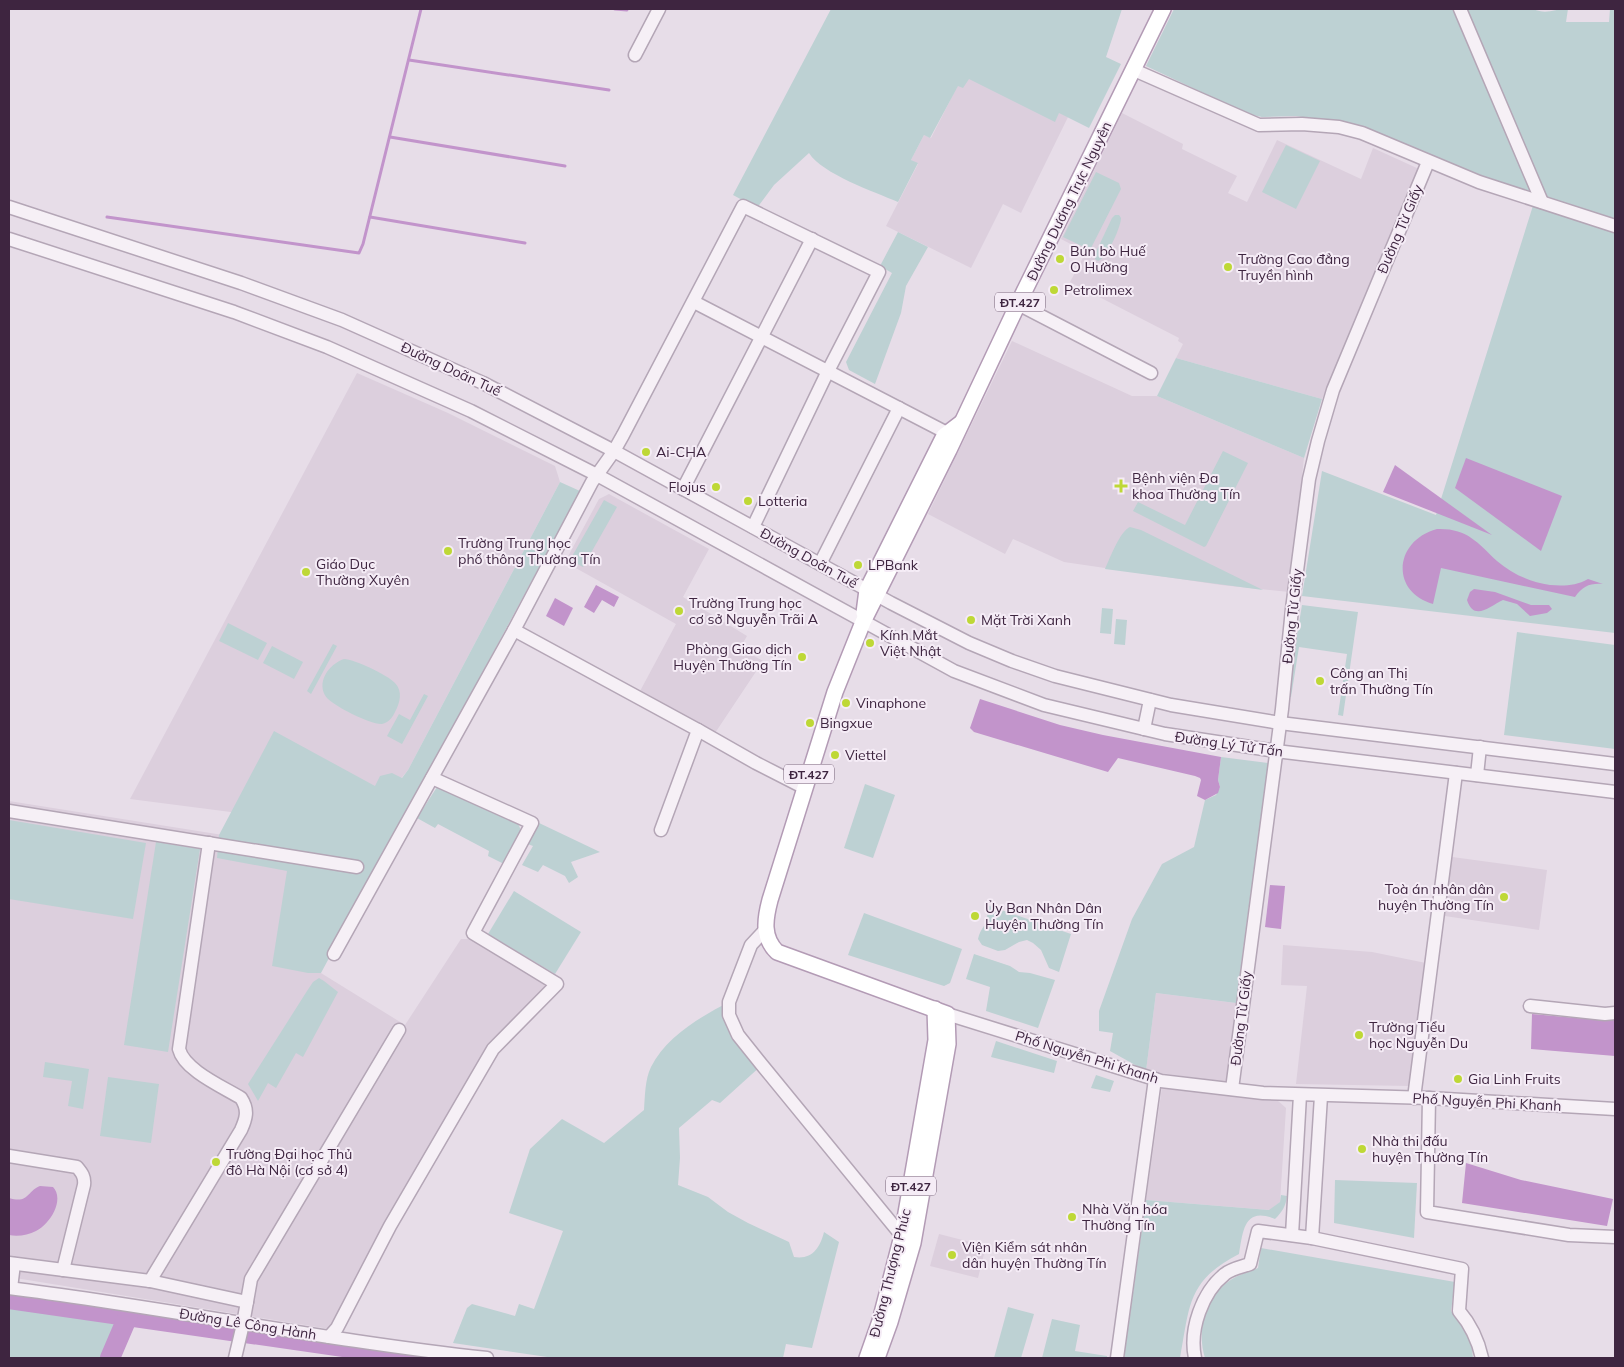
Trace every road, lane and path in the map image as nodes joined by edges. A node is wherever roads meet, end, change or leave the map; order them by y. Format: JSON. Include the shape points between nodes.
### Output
{"nodes":[{"id":1,"x":659,"y":9,"type":"edge"},
{"id":2,"x":1163,"y":9,"type":"edge"},
{"id":3,"x":1460,"y":9,"type":"edge"},
{"id":4,"x":635,"y":55,"type":"dead end"},
{"id":5,"x":1134,"y":70,"type":"junction"},
{"id":6,"x":1428,"y":162,"type":"junction"},
{"id":7,"x":1542,"y":202,"type":"junction"},
{"id":8,"x":9,"y":207,"type":"edge"},
{"id":9,"x":1615,"y":226,"type":"edge"},
{"id":10,"x":9,"y":239,"type":"edge"},
{"id":11,"x":812,"y":239,"type":"junction"},
{"id":12,"x":694,"y":302,"type":"junction"},
{"id":13,"x":1018,"y":304,"type":"junction"},
{"id":14,"x":762,"y":337,"type":"junction"},
{"id":15,"x":828,"y":372,"type":"junction"},
{"id":16,"x":1150,"y":373,"type":"dead end"},
{"id":17,"x":899,"y":408,"type":"junction"},
{"id":18,"x":963,"y":421,"type":"junction"},
{"id":19,"x":947,"y":433,"type":"junction"},
{"id":20,"x":614,"y":451,"type":"junction"},
{"id":21,"x":597,"y":475,"type":"junction"},
{"id":22,"x":683,"y":488,"type":"junction"},
{"id":23,"x":752,"y":527,"type":"junction"},
{"id":24,"x":820,"y":564,"type":"junction"},
{"id":25,"x":872,"y":592,"type":"junction"},
{"id":26,"x":863,"y":622,"type":"junction"},
{"id":27,"x":514,"y":630,"type":"junction"},
{"id":28,"x":1150,"y":700,"type":"junction"},
{"id":29,"x":1280,"y":722,"type":"junction"},
{"id":30,"x":1144,"y":729,"type":"junction"},
{"id":31,"x":698,"y":730,"type":"junction"},
{"id":32,"x":1480,"y":747,"type":"junction"},
{"id":33,"x":1276,"y":751,"type":"junction"},
{"id":34,"x":1615,"y":764,"type":"edge"},
{"id":35,"x":1456,"y":773,"type":"junction"},
{"id":36,"x":1477,"y":775,"type":"junction"},
{"id":37,"x":432,"y":778,"type":"junction"},
{"id":38,"x":805,"y":788,"type":"junction"},
{"id":39,"x":1615,"y":792,"type":"edge"},
{"id":40,"x":9,"y":811,"type":"edge"},
{"id":41,"x":661,"y":830,"type":"dead end"},
{"id":42,"x":209,"y":844,"type":"junction"},
{"id":43,"x":357,"y":867,"type":"dead end"},
{"id":44,"x":765,"y":930,"type":"junction"},
{"id":45,"x":334,"y":954,"type":"dead end"},
{"id":46,"x":1530,"y":1006,"type":"dead end"},
{"id":47,"x":941,"y":1012,"type":"junction"},
{"id":48,"x":1615,"y":1012,"type":"edge"},
{"id":49,"x":399,"y":1030,"type":"dead end"},
{"id":50,"x":1155,"y":1079,"type":"junction"},
{"id":51,"x":1232,"y":1089,"type":"junction"},
{"id":52,"x":1300,"y":1095,"type":"junction"},
{"id":53,"x":1321,"y":1096,"type":"junction"},
{"id":54,"x":1414,"y":1098,"type":"junction"},
{"id":55,"x":1429,"y":1098,"type":"junction"},
{"id":56,"x":1615,"y":1109,"type":"edge"},
{"id":57,"x":9,"y":1156,"type":"edge"},
{"id":58,"x":1292,"y":1235,"type":"junction"},
{"id":59,"x":1615,"y":1237,"type":"edge"},
{"id":60,"x":1312,"y":1238,"type":"junction"},
{"id":61,"x":908,"y":1240,"type":"junction"},
{"id":62,"x":11,"y":1263,"type":"edge"},
{"id":63,"x":63,"y":1270,"type":"junction"},
{"id":64,"x":150,"y":1281,"type":"junction"},
{"id":65,"x":10,"y":1288,"type":"edge"},
{"id":66,"x":247,"y":1302,"type":"junction"},
{"id":67,"x":243,"y":1327,"type":"junction"},
{"id":68,"x":330,"y":1338,"type":"junction"},
{"id":69,"x":235,"y":1358,"type":"edge"},
{"id":70,"x":487,"y":1358,"type":"edge"},
{"id":71,"x":872,"y":1358,"type":"edge"},
{"id":72,"x":1117,"y":1358,"type":"edge"},
{"id":73,"x":1195,"y":1358,"type":"edge"},
{"id":74,"x":1482,"y":1358,"type":"edge"}],
"edges":[{"from":1,"to":4,"type":"street"},
{"from":2,"to":5,"type":"main road","name":"Đường Dương Trực Nguyên","number":"ĐT.427"},
{"from":3,"to":7,"type":"street"},
{"from":5,"to":6,"type":"street","via":[[1259,125],[1291,123],[1339,127],[1362,133]]},
{"from":5,"to":13,"type":"main road","name":"Đường Dương Trực Nguyên","number":"ĐT.427"},
{"from":6,"to":7,"type":"street"},
{"from":6,"to":29,"type":"street","name":"Đường Từ Giấy","via":[[1333,390],[1318,441],[1299,554]]},
{"from":7,"to":9,"type":"street"},
{"from":8,"to":20,"type":"street","name":"Đường Doãn Tuế","via":[[241,283],[342,320],[483,383]]},
{"from":10,"to":21,"type":"street","via":[[234,312],[327,347],[471,410]]},
{"from":11,"to":12,"type":"street","via":[[743,206]]},
{"from":11,"to":14,"type":"street"},
{"from":11,"to":15,"type":"street","via":[[879,272]]},
{"from":12,"to":14,"type":"street"},
{"from":12,"to":20,"type":"street"},
{"from":13,"to":16,"type":"street"},
{"from":13,"to":18,"type":"main road","name":"Đường Dương Trực Nguyên","number":"ĐT.427"},
{"from":14,"to":15,"type":"street"},
{"from":14,"to":22,"type":"street"},
{"from":15,"to":17,"type":"street"},
{"from":15,"to":23,"type":"street"},
{"from":17,"to":19,"type":"street"},
{"from":17,"to":24,"type":"street"},
{"from":18,"to":19,"type":"main road","name":"Đường Dương Trực Nguyên","number":"ĐT.427"},
{"from":18,"to":25,"type":"main road","name":"Đường Dương Trực Nguyên","number":"ĐT.427"},
{"from":19,"to":25,"type":"main road","name":"Đường Dương Trực Nguyên","number":"ĐT.427"},
{"from":20,"to":21,"type":"street"},
{"from":20,"to":22,"type":"street","name":"Đường Doãn Tuế"},
{"from":21,"to":26,"type":"street"},
{"from":21,"to":27,"type":"street"},
{"from":22,"to":23,"type":"street","name":"Đường Doãn Tuế"},
{"from":23,"to":24,"type":"street","name":"Đường Doãn Tuế"},
{"from":24,"to":25,"type":"street","name":"Đường Doãn Tuế"},
{"from":25,"to":26,"type":"main road","name":"Đường Dương Trực Nguyên","number":"ĐT.427"},
{"from":25,"to":28,"type":"street","name":"Đường Lý Tử Tấn","via":[[1012,661],[1055,676]]},
{"from":26,"to":30,"type":"street","name":"Đường Lý Tử Tấn","via":[[954,671],[998,689],[1044,705]]},
{"from":26,"to":38,"type":"main road","name":"Đường Dương Trực Nguyên","number":"ĐT.427","via":[[835,692]]},
{"from":27,"to":31,"type":"street"},
{"from":27,"to":37,"type":"street"},
{"from":28,"to":29,"type":"street","name":"Đường Lý Tử Tấn"},
{"from":28,"to":30,"type":"street"},
{"from":29,"to":32,"type":"street","name":"Đường Lý Tử Tấn"},
{"from":29,"to":33,"type":"street","name":"Đường Từ Giấy"},
{"from":30,"to":33,"type":"street","name":"Đường Lý Tử Tấn"},
{"from":31,"to":38,"type":"street"},
{"from":31,"to":41,"type":"street"},
{"from":32,"to":34,"type":"street","name":"Đường Lý Tử Tấn"},
{"from":32,"to":36,"type":"street"},
{"from":33,"to":35,"type":"street","name":"Đường Lý Tử Tấn"},
{"from":33,"to":51,"type":"street","name":"Đường Từ Giấy"},
{"from":35,"to":36,"type":"street","name":"Đường Lý Tử Tấn"},
{"from":35,"to":54,"type":"street"},
{"from":36,"to":39,"type":"street","name":"Đường Lý Tử Tấn"},
{"from":37,"to":45,"type":"street"},
{"from":37,"to":68,"type":"street","via":[[532,823],[473,933],[557,984],[493,1049],[390,1226]]},
{"from":38,"to":44,"type":"main road","name":"Đường Dương Trực Nguyên","number":"ĐT.427","via":[[770,900]]},
{"from":40,"to":42,"type":"street"},
{"from":42,"to":43,"type":"street"},
{"from":42,"to":64,"type":"street","via":[[179,1049],[187,1063],[241,1098],[245,1104],[246,1119]]},
{"from":44,"to":47,"type":"main road","name":"Phố Nguyễn Phi Khanh","via":[[777,952]]},
{"from":44,"to":61,"type":"street","via":[[751,946],[729,1002],[729,1015],[738,1035]]},
{"from":46,"to":48,"type":"street","via":[[1605,1014]]},
{"from":47,"to":50,"type":"street","name":"Phố Nguyễn Phi Khanh"},
{"from":47,"to":61,"type":"main road","name":"Đường Thượng Phúc","number":"ĐT.427"},
{"from":49,"to":66,"type":"street","via":[[252,1277]]},
{"from":50,"to":51,"type":"street","name":"Phố Nguyễn Phi Khanh"},
{"from":50,"to":72,"type":"street"},
{"from":51,"to":52,"type":"street","name":"Phố Nguyễn Phi Khanh"},
{"from":52,"to":53,"type":"street","name":"Phố Nguyễn Phi Khanh"},
{"from":52,"to":58,"type":"street"},
{"from":53,"to":54,"type":"street","name":"Phố Nguyễn Phi Khanh"},
{"from":53,"to":60,"type":"street"},
{"from":54,"to":55,"type":"street","name":"Phố Nguyễn Phi Khanh"},
{"from":55,"to":56,"type":"street","name":"Phố Nguyễn Phi Khanh"},
{"from":55,"to":59,"type":"street","via":[[1427,1212],[1569,1235]]},
{"from":57,"to":63,"type":"street","via":[[77,1168],[82,1172],[84,1185]]},
{"from":58,"to":60,"type":"street"},
{"from":58,"to":73,"type":"street","via":[[1258,1232],[1250,1264],[1225,1274],[1214,1286],[1197,1316],[1193,1338]]},
{"from":60,"to":74,"type":"street","via":[[1462,1269],[1459,1311],[1472,1328]]},
{"from":61,"to":71,"type":"main road","name":"Đường Thượng Phúc","number":"ĐT.427"},
{"from":62,"to":63,"type":"street"},
{"from":62,"to":65,"type":"street"},
{"from":63,"to":64,"type":"street"},
{"from":64,"to":66,"type":"street"},
{"from":65,"to":67,"type":"street","name":"Đường Lê Công Hành"},
{"from":66,"to":67,"type":"street"},
{"from":67,"to":68,"type":"street","name":"Đường Lê Công Hành"},
{"from":67,"to":69,"type":"street"},
{"from":68,"to":70,"type":"street","name":"Đường Lê Công Hành"}]}
